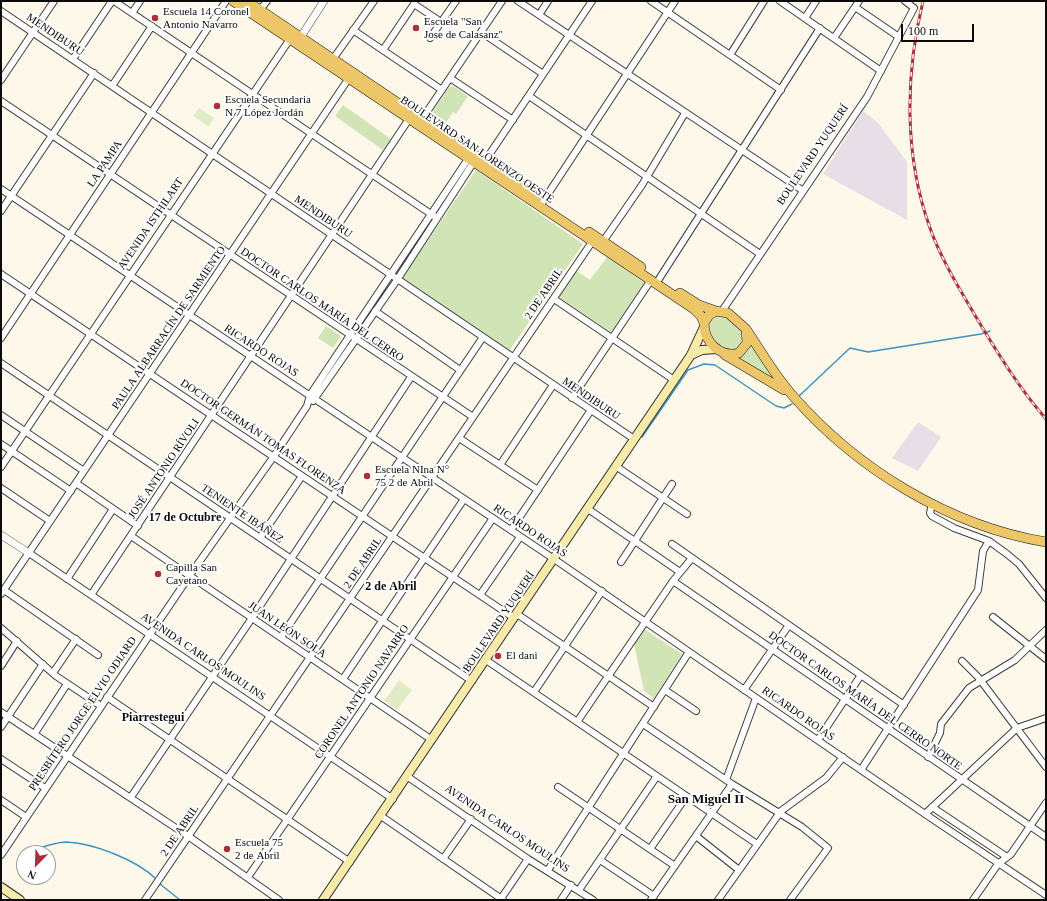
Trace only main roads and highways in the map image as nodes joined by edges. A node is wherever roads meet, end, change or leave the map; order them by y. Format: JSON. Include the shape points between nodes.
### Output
{"nodes":[{"id":1,"x":233,"y":1,"type":"edge"},
{"id":2,"x":247,"y":1,"type":"edge"},
{"id":3,"x":295,"y":38,"type":"junction"},
{"id":4,"x":351,"y":75,"type":"junction"},
{"id":5,"x":655,"y":280,"type":"junction"},
{"id":6,"x":719,"y":311,"type":"junction"},
{"id":7,"x":704,"y":325,"type":"junction"},
{"id":8,"x":746,"y":329,"type":"junction"},
{"id":9,"x":716,"y":349,"type":"junction"},
{"id":10,"x":725,"y":354,"type":"junction"},
{"id":11,"x":691,"y":355,"type":"junction"},
{"id":12,"x":792,"y":396,"type":"junction"},
{"id":13,"x":1046,"y":542,"type":"edge"},
{"id":14,"x":1,"y":887,"type":"edge"},
{"id":15,"x":20,"y":900,"type":"edge"},
{"id":16,"x":323,"y":900,"type":"edge"}],
"edges":[{"from":1,"to":3,"type":"main road","name":"BOULEVARD SAN LORENZO OESTE"},
{"from":2,"to":3,"type":"main road","name":"BOULEVARD SAN LORENZO OESTE"},
{"from":3,"to":4,"type":"main road","name":"BOULEVARD SAN LORENZO OESTE"},
{"from":3,"to":4,"type":"main road","name":"BOULEVARD SAN LORENZO OESTE","via":[[333,59]]},
{"from":4,"to":5,"type":"main road","name":"BOULEVARD SAN LORENZO OESTE"},
{"from":5,"to":6,"type":"main road","name":"BOULEVARD SAN LORENZO OESTE","via":[[699,305]]},
{"from":5,"to":7,"type":"main road","name":"BOULEVARD SAN LORENZO OESTE","via":[[694,309],[701,316]]},
{"from":6,"to":7,"type":"main road","via":[[709,315]]},
{"from":6,"to":8,"type":"main road","via":[[734,318]]},
{"from":7,"to":9,"type":"main road","via":[[709,341]]},
{"from":7,"to":11,"type":"main road","name":"BOULEVARD YUQUERÍ"},
{"from":8,"to":10,"type":"main road","via":[[744,349],[739,354]]},
{"from":8,"to":12,"type":"main road"},
{"from":9,"to":10,"type":"main road"},
{"from":9,"to":11,"type":"main road","via":[[702,350]]},
{"from":10,"to":12,"type":"main road"},
{"from":11,"to":16,"type":"main road","name":"BOULEVARD YUQUERÍ"},
{"from":12,"to":13,"type":"main road","via":[[846,448],[900,486],[980,524]]},
{"from":14,"to":15,"type":"main road"}]}
